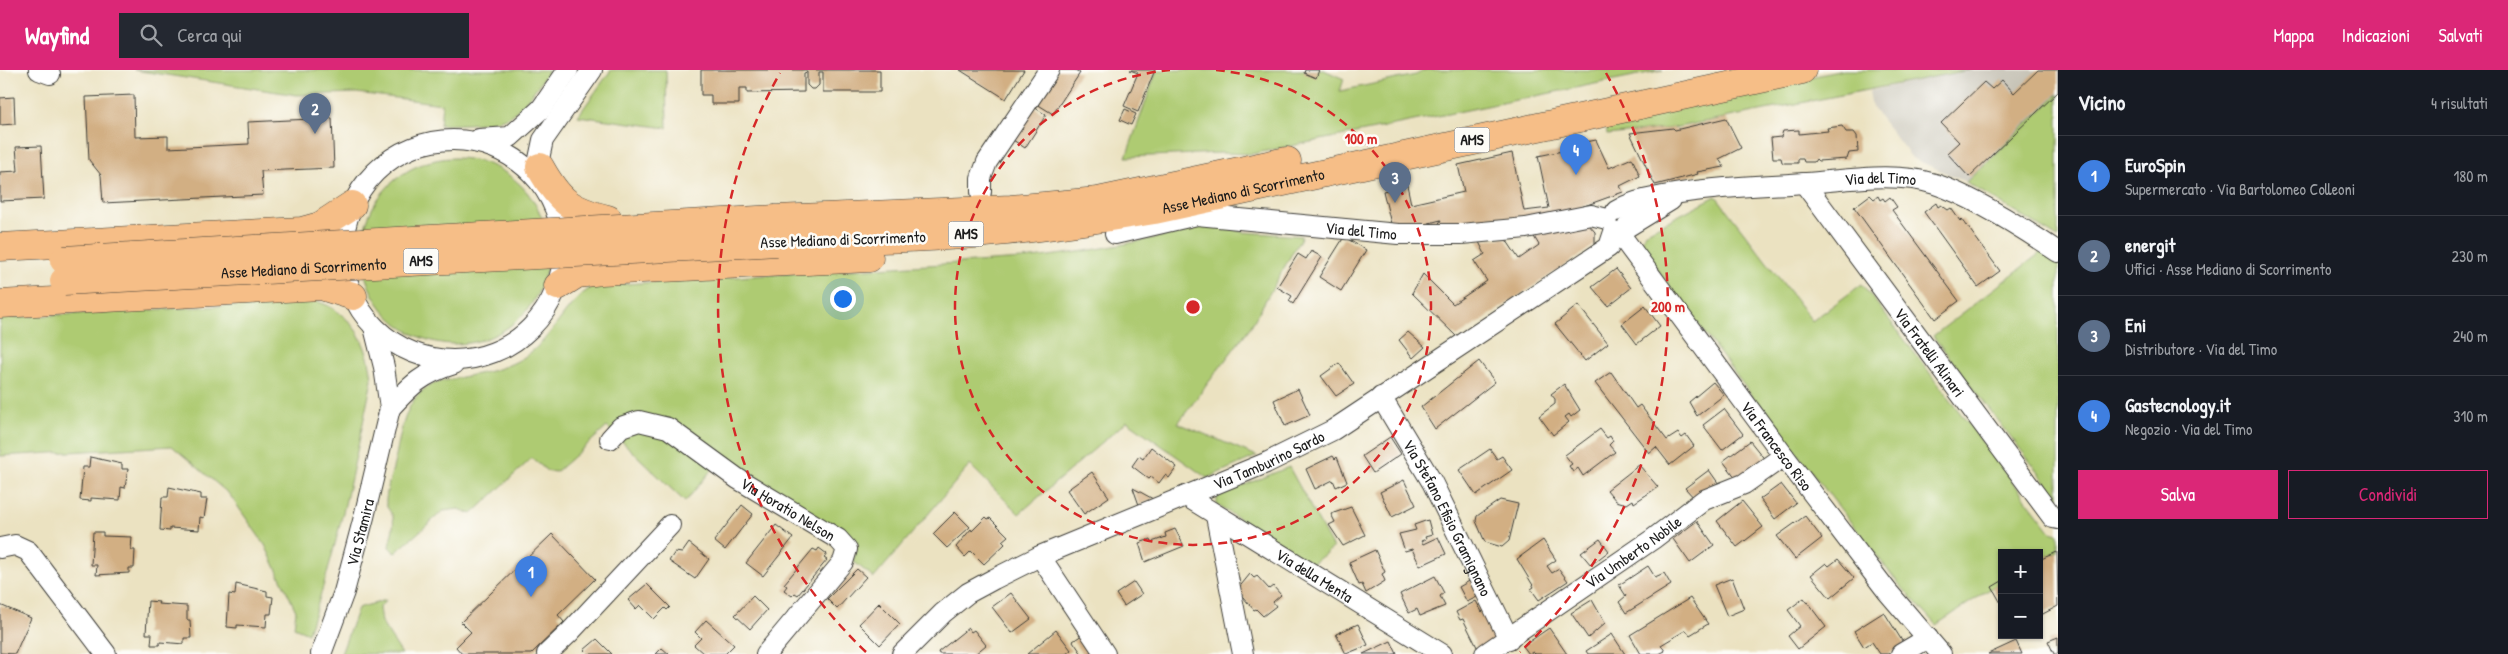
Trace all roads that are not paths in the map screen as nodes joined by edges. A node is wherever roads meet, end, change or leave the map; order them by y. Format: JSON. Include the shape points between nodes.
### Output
{"nodes":[{"id":1,"x":568,"y":70,"type":"edge"},
{"id":2,"x":592,"y":70,"type":"edge"},
{"id":3,"x":1049,"y":70,"type":"edge"},
{"id":4,"x":1717,"y":70,"type":"edge"},
{"id":5,"x":1796,"y":71,"type":"edge"},
{"id":6,"x":466,"y":140,"type":"junction"},
{"id":7,"x":540,"y":174,"type":"junction"},
{"id":8,"x":1804,"y":183,"type":"junction"},
{"id":9,"x":982,"y":192,"type":"junction"},
{"id":10,"x":1098,"y":200,"type":"junction"},
{"id":11,"x":352,"y":205,"type":"junction"},
{"id":12,"x":1154,"y":210,"type":"junction"},
{"id":13,"x":608,"y":220,"type":"junction"},
{"id":14,"x":560,"y":222,"type":"junction"},
{"id":15,"x":1616,"y":224,"type":"junction"},
{"id":16,"x":776,"y":230,"type":"junction"},
{"id":17,"x":1114,"y":234,"type":"junction"},
{"id":18,"x":230,"y":236,"type":"junction"},
{"id":19,"x":0,"y":246,"type":"edge"},
{"id":20,"x":2058,"y":252,"type":"edge"},
{"id":21,"x":0,"y":263,"type":"edge"},
{"id":22,"x":64,"y":270,"type":"junction"},
{"id":23,"x":0,"y":285,"type":"edge"},
{"id":24,"x":558,"y":286,"type":"junction"},
{"id":25,"x":228,"y":290,"type":"junction"},
{"id":26,"x":353,"y":296,"type":"junction"},
{"id":27,"x":0,"y":304,"type":"edge"},
{"id":28,"x":374,"y":327,"type":"junction"},
{"id":29,"x":465,"y":360,"type":"junction"},
{"id":30,"x":1382,"y":397,"type":"junction"},
{"id":31,"x":390,"y":408,"type":"junction"},
{"id":32,"x":610,"y":439,"type":"dead end"},
{"id":33,"x":1784,"y":456,"type":"junction"},
{"id":34,"x":1186,"y":496,"type":"junction"},
{"id":35,"x":1216,"y":516,"type":"junction"},
{"id":36,"x":2058,"y":519,"type":"edge"},
{"id":37,"x":670,"y":526,"type":"dead end"},
{"id":38,"x":0,"y":548,"type":"edge"},
{"id":39,"x":1040,"y":556,"type":"junction"},
{"id":40,"x":1509,"y":638,"type":"junction"},
{"id":41,"x":1928,"y":638,"type":"junction"},
{"id":42,"x":906,"y":652,"type":"edge"},
{"id":43,"x":106,"y":654,"type":"edge"},
{"id":44,"x":321,"y":654,"type":"edge"},
{"id":45,"x":547,"y":654,"type":"edge"},
{"id":46,"x":766,"y":654,"type":"edge"},
{"id":47,"x":1105,"y":654,"type":"edge"},
{"id":48,"x":1243,"y":654,"type":"edge"},
{"id":49,"x":1442,"y":654,"type":"edge"},
{"id":50,"x":1485,"y":654,"type":"edge"},
{"id":51,"x":1901,"y":654,"type":"edge"},
{"id":52,"x":1941,"y":654,"type":"edge"}],
"edges":[{"from":1,"to":6,"type":"street","via":[[541,109],[510,137]]},
{"from":2,"to":7,"type":"street","via":[[543,140]]},
{"from":3,"to":9,"type":"street","via":[[987,162],[981,178]]},
{"from":4,"to":10,"type":"highway","name":"Asse Mediano di Scorrimento","number":"AMS"},
{"from":5,"to":12,"type":"highway","name":"Asse Mediano di Scorrimento","number":"AMS"},
{"from":6,"to":7,"type":"street","via":[[494,147]]},
{"from":6,"to":11,"type":"street","via":[[432,141],[399,154],[372,176]]},
{"from":7,"to":13,"type":"highway","via":[[569,205]]},
{"from":7,"to":14,"type":"street"},
{"from":8,"to":15,"type":"street","name":"Via del Timo","via":[[1684,192],[1628,203]]},
{"from":8,"to":20,"type":"street","name":"Via del Timo","via":[[1884,178],[1934,183],[1967,198]]},
{"from":8,"to":36,"type":"street","name":"Via Fratelli Alinari","via":[[2054,518]]},
{"from":9,"to":10,"type":"highway","via":[[1072,191]]},
{"from":9,"to":13,"type":"highway"},
{"from":10,"to":16,"type":"highway","name":"Asse Mediano di Scorrimento","number":"AMS"},
{"from":11,"to":18,"type":"highway","via":[[320,226],[302,231]]},
{"from":11,"to":26,"type":"street","via":[[343,244],[345,272]]},
{"from":12,"to":16,"type":"highway","name":"Asse Mediano di Scorrimento","number":"AMS","via":[[1004,231],[876,239]]},
{"from":12,"to":17,"type":"highway"},
{"from":13,"to":14,"type":"highway"},
{"from":14,"to":24,"type":"street","via":[[564,254]]},
{"from":15,"to":17,"type":"street","name":"Via del Timo","via":[[1591,215],[1526,228],[1460,234],[1398,234],[1197,215]]},
{"from":15,"to":30,"type":"street","name":"Via Tamburino Sardo","via":[[1610,247]]},
{"from":15,"to":33,"type":"street","name":"Via Francesco Riso"},
{"from":16,"to":22,"type":"highway","name":"Asse Mediano di Scorrimento","number":"AMS","bridge":true},
{"from":17,"to":24,"type":"highway","via":[[1052,244],[934,254],[601,271],[577,274]]},
{"from":18,"to":19,"type":"highway"},
{"from":18,"to":25,"type":"highway","via":[[245,250],[248,260],[246,272]]},
{"from":21,"to":22,"type":"highway","name":"Asse Mediano di Scorrimento","number":"AMS"},
{"from":22,"to":23,"type":"highway","name":"Asse Mediano di Scorrimento","number":"AMS"},
{"from":24,"to":29,"type":"street","via":[[544,314],[522,337],[496,352]]},
{"from":25,"to":26,"type":"highway","via":[[321,286]]},
{"from":25,"to":27,"type":"highway"},
{"from":26,"to":28,"type":"street"},
{"from":28,"to":29,"type":"street","via":[[400,347],[432,359]]},
{"from":28,"to":31,"type":"street","name":"Via Stamira"},
{"from":29,"to":31,"type":"street","name":"Via Stamira","via":[[430,371],[410,386]]},
{"from":30,"to":34,"type":"street","name":"Via Tamburino Sardo","via":[[1333,430],[1266,463]]},
{"from":30,"to":40,"type":"street","name":"Via Stefano Efisio Gramignano","via":[[1432,482]]},
{"from":31,"to":44,"type":"street","name":"Via Stamira","via":[[346,582]]},
{"from":32,"to":46,"type":"street","name":"Via Horatio Nelson","via":[[621,427],[639,421],[668,428],[728,472],[838,539],[847,550],[843,562]]},
{"from":33,"to":40,"type":"street","name":"Via Umberto Nobile","via":[[1744,484],[1704,500],[1653,540]]},
{"from":33,"to":41,"type":"street","name":"Via Francesco Riso","via":[[1887,591]]},
{"from":34,"to":35,"type":"street","name":"Via della Menta"},
{"from":34,"to":39,"type":"street","name":"Via Tamburino Sardo"},
{"from":35,"to":48,"type":"street"},
{"from":35,"to":49,"type":"street","name":"Via della Menta"},
{"from":37,"to":45,"type":"street"},
{"from":38,"to":43,"type":"street","via":[[15,544],[28,551]]},
{"from":39,"to":42,"type":"street","name":"Via Tamburino Sardo","via":[[968,593],[943,613]]},
{"from":39,"to":47,"type":"street"},
{"from":40,"to":50,"type":"street","name":"Via Umberto Nobile"},
{"from":41,"to":51,"type":"street"},
{"from":41,"to":52,"type":"street","name":"Via Francesco Riso"}]}
